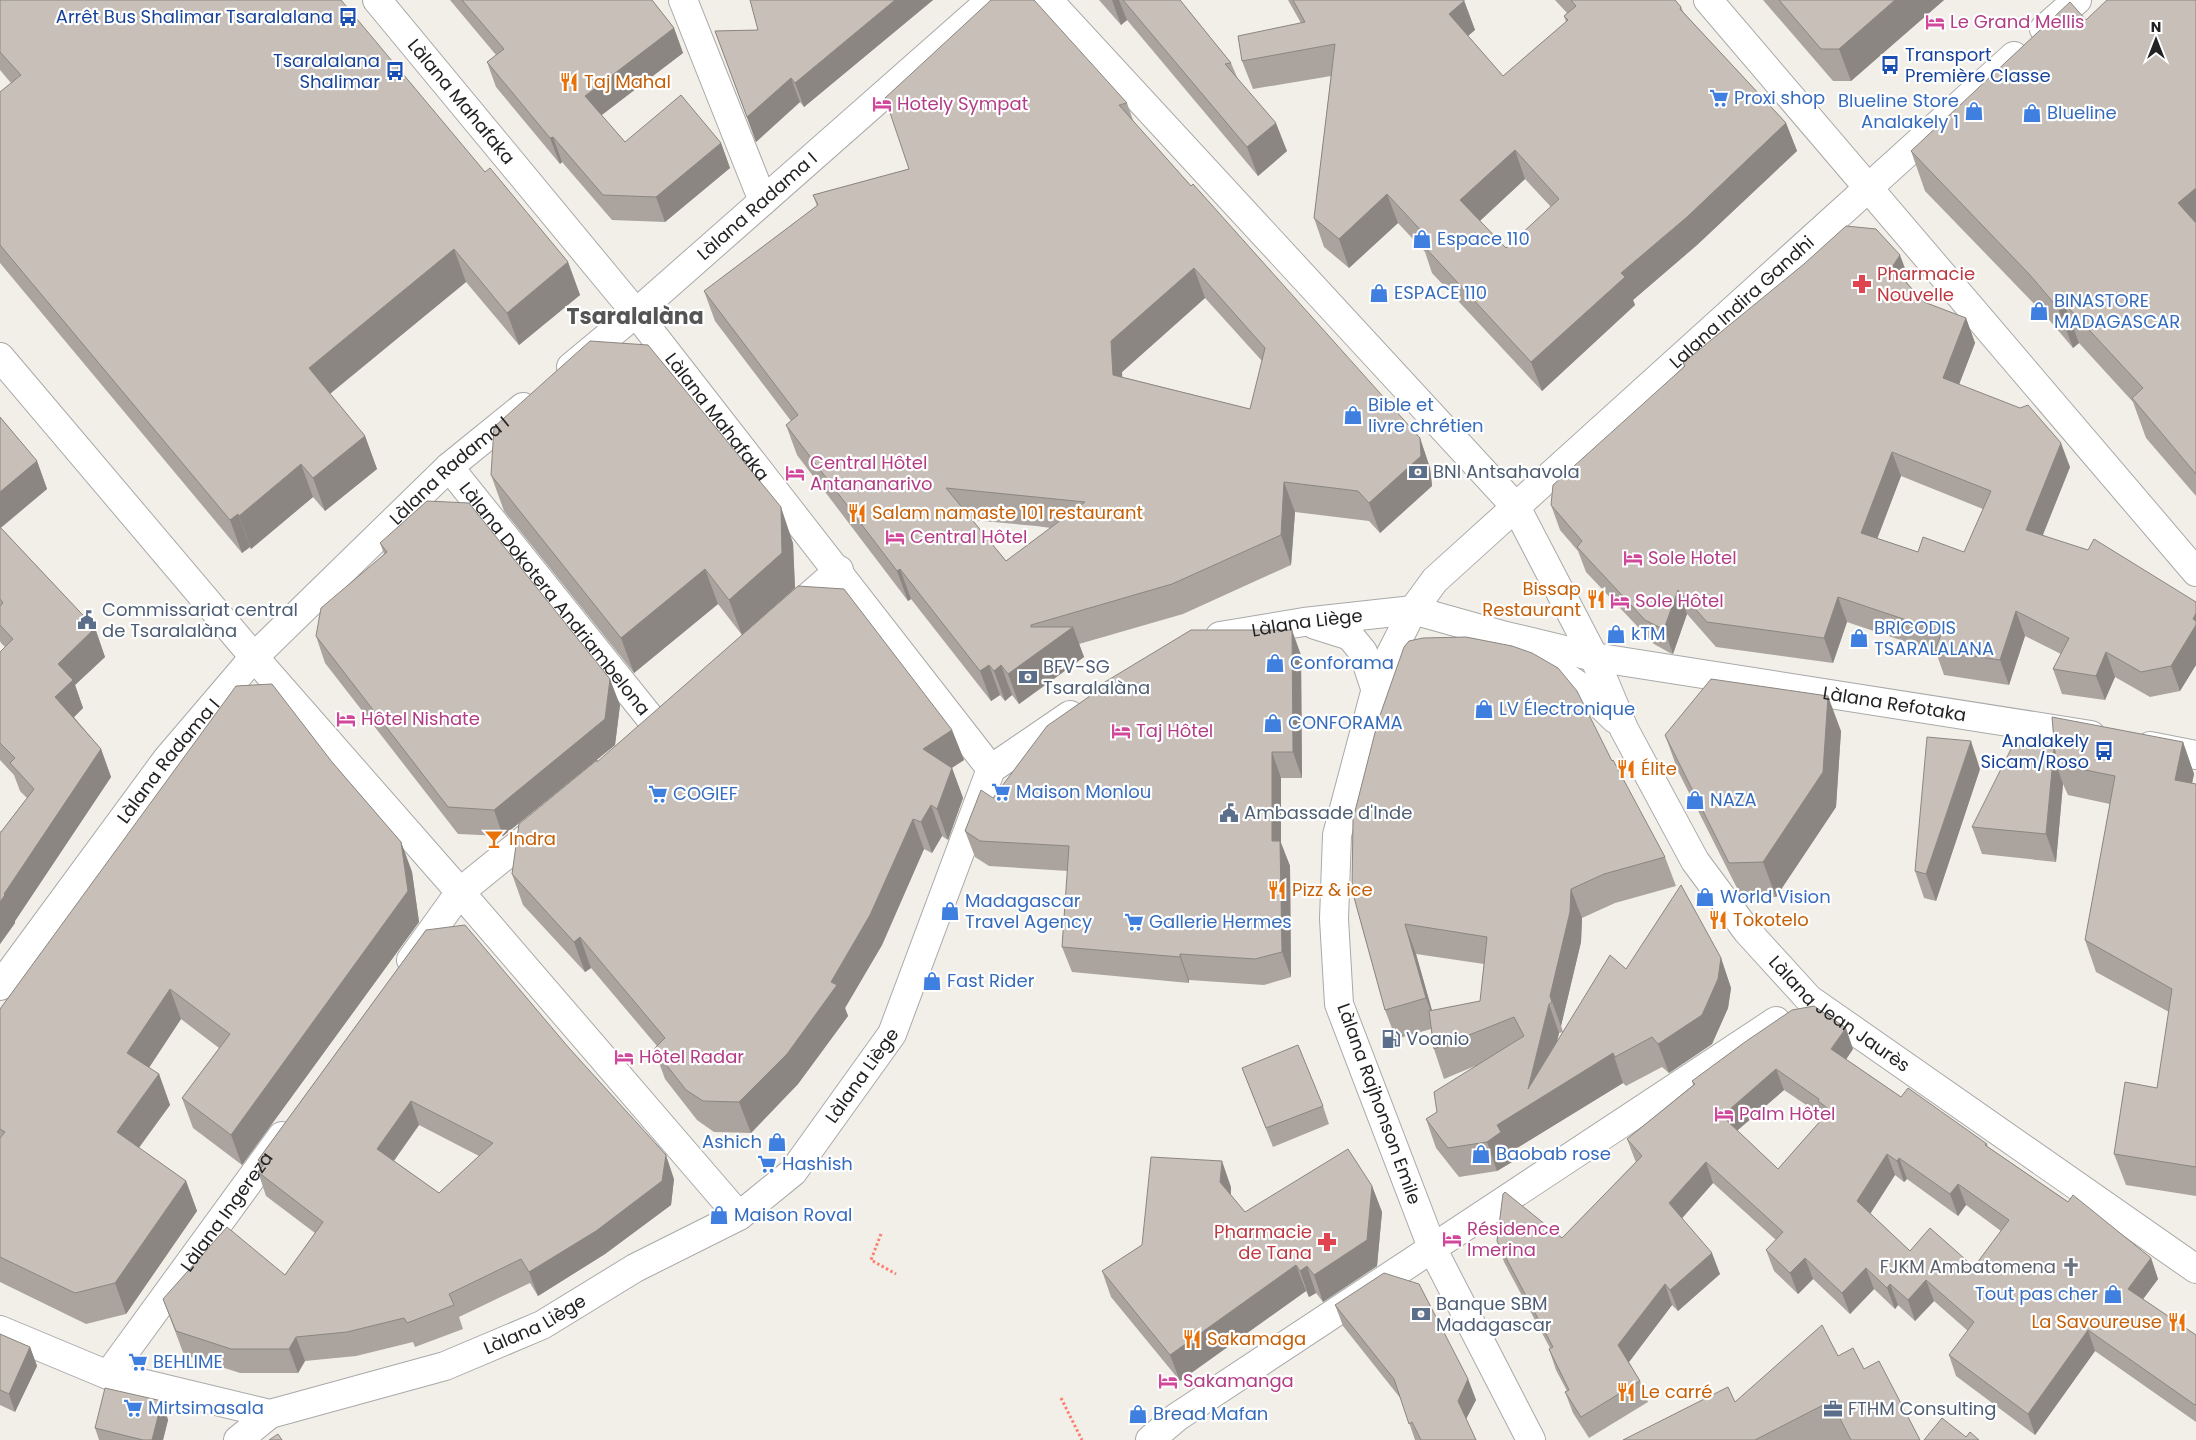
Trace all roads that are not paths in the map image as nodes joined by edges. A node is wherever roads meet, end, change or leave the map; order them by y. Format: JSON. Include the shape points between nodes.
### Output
{"nodes":[{"id":1,"x":377,"y":0,"type":"edge"},
{"id":2,"x":683,"y":0,"type":"edge"},
{"id":3,"x":991,"y":0,"type":"edge"},
{"id":4,"x":1048,"y":0,"type":"edge"},
{"id":5,"x":1708,"y":0,"type":"edge"},
{"id":6,"x":2077,"y":0,"type":"edge"},
{"id":7,"x":1867,"y":187,"type":"junction"},
{"id":8,"x":763,"y":200,"type":"junction"},
{"id":9,"x":636,"y":313,"type":"junction"},
{"id":10,"x":0,"y":357,"type":"edge"},
{"id":11,"x":449,"y":467,"type":"junction"},
{"id":12,"x":1516,"y":507,"type":"junction"},
{"id":13,"x":839,"y":570,"type":"junction"},
{"id":14,"x":2196,"y":572,"type":"edge"},
{"id":15,"x":1413,"y":610,"type":"junction"},
{"id":16,"x":1304,"y":622,"type":"junction"},
{"id":17,"x":772,"y":630,"type":"edge"},
{"id":18,"x":1197,"y":640,"type":"edge"},
{"id":19,"x":1468,"y":651,"type":"edge"},
{"id":20,"x":1420,"y":655,"type":"edge"},
{"id":21,"x":1594,"y":656,"type":"junction"},
{"id":22,"x":254,"y":657,"type":"junction"},
{"id":23,"x":1378,"y":684,"type":"junction"},
{"id":24,"x":1088,"y":703,"type":"edge"},
{"id":25,"x":1624,"y":729,"type":"junction"},
{"id":26,"x":636,"y":748,"type":"edge"},
{"id":27,"x":2196,"y":754,"type":"edge"},
{"id":28,"x":991,"y":769,"type":"junction"},
{"id":29,"x":560,"y":810,"type":"edge"},
{"id":30,"x":460,"y":892,"type":"junction"},
{"id":31,"x":396,"y":980,"type":"edge"},
{"id":32,"x":0,"y":986,"type":"edge"},
{"id":33,"x":1808,"y":999,"type":"junction"},
{"id":34,"x":296,"y":1117,"type":"edge"},
{"id":35,"x":738,"y":1216,"type":"junction"},
{"id":36,"x":1433,"y":1250,"type":"junction"},
{"id":37,"x":2196,"y":1269,"type":"edge"},
{"id":38,"x":0,"y":1330,"type":"edge"},
{"id":39,"x":108,"y":1374,"type":"junction"},
{"id":40,"x":270,"y":1414,"type":"junction"},
{"id":41,"x":238,"y":1440,"type":"edge"},
{"id":42,"x":1150,"y":1440,"type":"edge"},
{"id":43,"x":1531,"y":1440,"type":"edge"}],
"edges":[{"from":1,"to":9,"type":"street","name":"Làlana Mahafaka"},
{"from":2,"to":8,"type":"street"},
{"from":3,"to":8,"type":"street","name":"Làlana Radama I"},
{"from":4,"to":12,"type":"street","name":"Làlana Jean Jaurès"},
{"from":5,"to":7,"type":"street"},
{"from":6,"to":7,"type":"street","name":"Lalana Indira Gandhi"},
{"from":7,"to":12,"type":"street","name":"Lalana Indira Gandhi"},
{"from":7,"to":14,"type":"street"},
{"from":8,"to":9,"type":"street","name":"Làlana Radama I"},
{"from":9,"to":11,"type":"street","name":"Làlana Radama I"},
{"from":9,"to":13,"type":"street","name":"Làlana Mahafaka"},
{"from":10,"to":22,"type":"street"},
{"from":11,"to":22,"type":"street","name":"Làlana Radama I"},
{"from":11,"to":26,"type":"street","name":"Làlana Dokotera Andriambelona","via":[[667,722]]},
{"from":12,"to":15,"type":"street","name":"Lalana Indira Gandhi","via":[[1434,580]]},
{"from":12,"to":21,"type":"street","name":"Làlana Jean Jaurès"},
{"from":13,"to":17,"type":"street"},
{"from":13,"to":28,"type":"street","name":"Làlana Mahafaka"},
{"from":15,"to":16,"type":"street","name":"Làlana Liège"},
{"from":15,"to":21,"type":"street","name":"Làlana Liège"},
{"from":15,"to":23,"type":"street","name":"Làlana Rajhonson Emile"},
{"from":16,"to":18,"type":"street","name":"Làlana Liège"},
{"from":16,"to":23,"type":"street","via":[[1350,636],[1363,652]]},
{"from":19,"to":25,"type":"street","via":[[1487,650],[1544,666],[1584,688]]},
{"from":20,"to":23,"type":"street","via":[[1411,656]]},
{"from":21,"to":25,"type":"street","name":"Làlana Jean Jaurès"},
{"from":21,"to":27,"type":"street","name":"Làlana Refotaka"},
{"from":22,"to":30,"type":"street"},
{"from":22,"to":32,"type":"street","name":"Làlana Radama I","via":[[167,759]]},
{"from":23,"to":36,"type":"street","name":"Làlana Rajhonson Emile","via":[[1337,836],[1334,919],[1339,1004]]},
{"from":24,"to":28,"type":"street"},
{"from":25,"to":33,"type":"street","name":"Làlana Jean Jaurès","via":[[1695,861],[1747,931]]},
{"from":28,"to":35,"type":"street","name":"Làlana Liège","via":[[892,1034],[793,1172]]},
{"from":29,"to":30,"type":"street"},
{"from":30,"to":31,"type":"street"},
{"from":30,"to":35,"type":"street"},
{"from":33,"to":36,"type":"street"},
{"from":33,"to":37,"type":"street","name":"Làlana Jean Jaurès"},
{"from":34,"to":39,"type":"street","name":"Làlana Ingereza"},
{"from":35,"to":40,"type":"street","name":"Làlana Liège","via":[[635,1268],[542,1325],[445,1366]]},
{"from":36,"to":42,"type":"street","via":[[1176,1417]]},
{"from":36,"to":43,"type":"street","name":"Làlana Rajhonson Emile"},
{"from":38,"to":39,"type":"street","name":"Làlana Liège"},
{"from":39,"to":40,"type":"street","name":"Làlana Liège"},
{"from":40,"to":41,"type":"street"}]}
